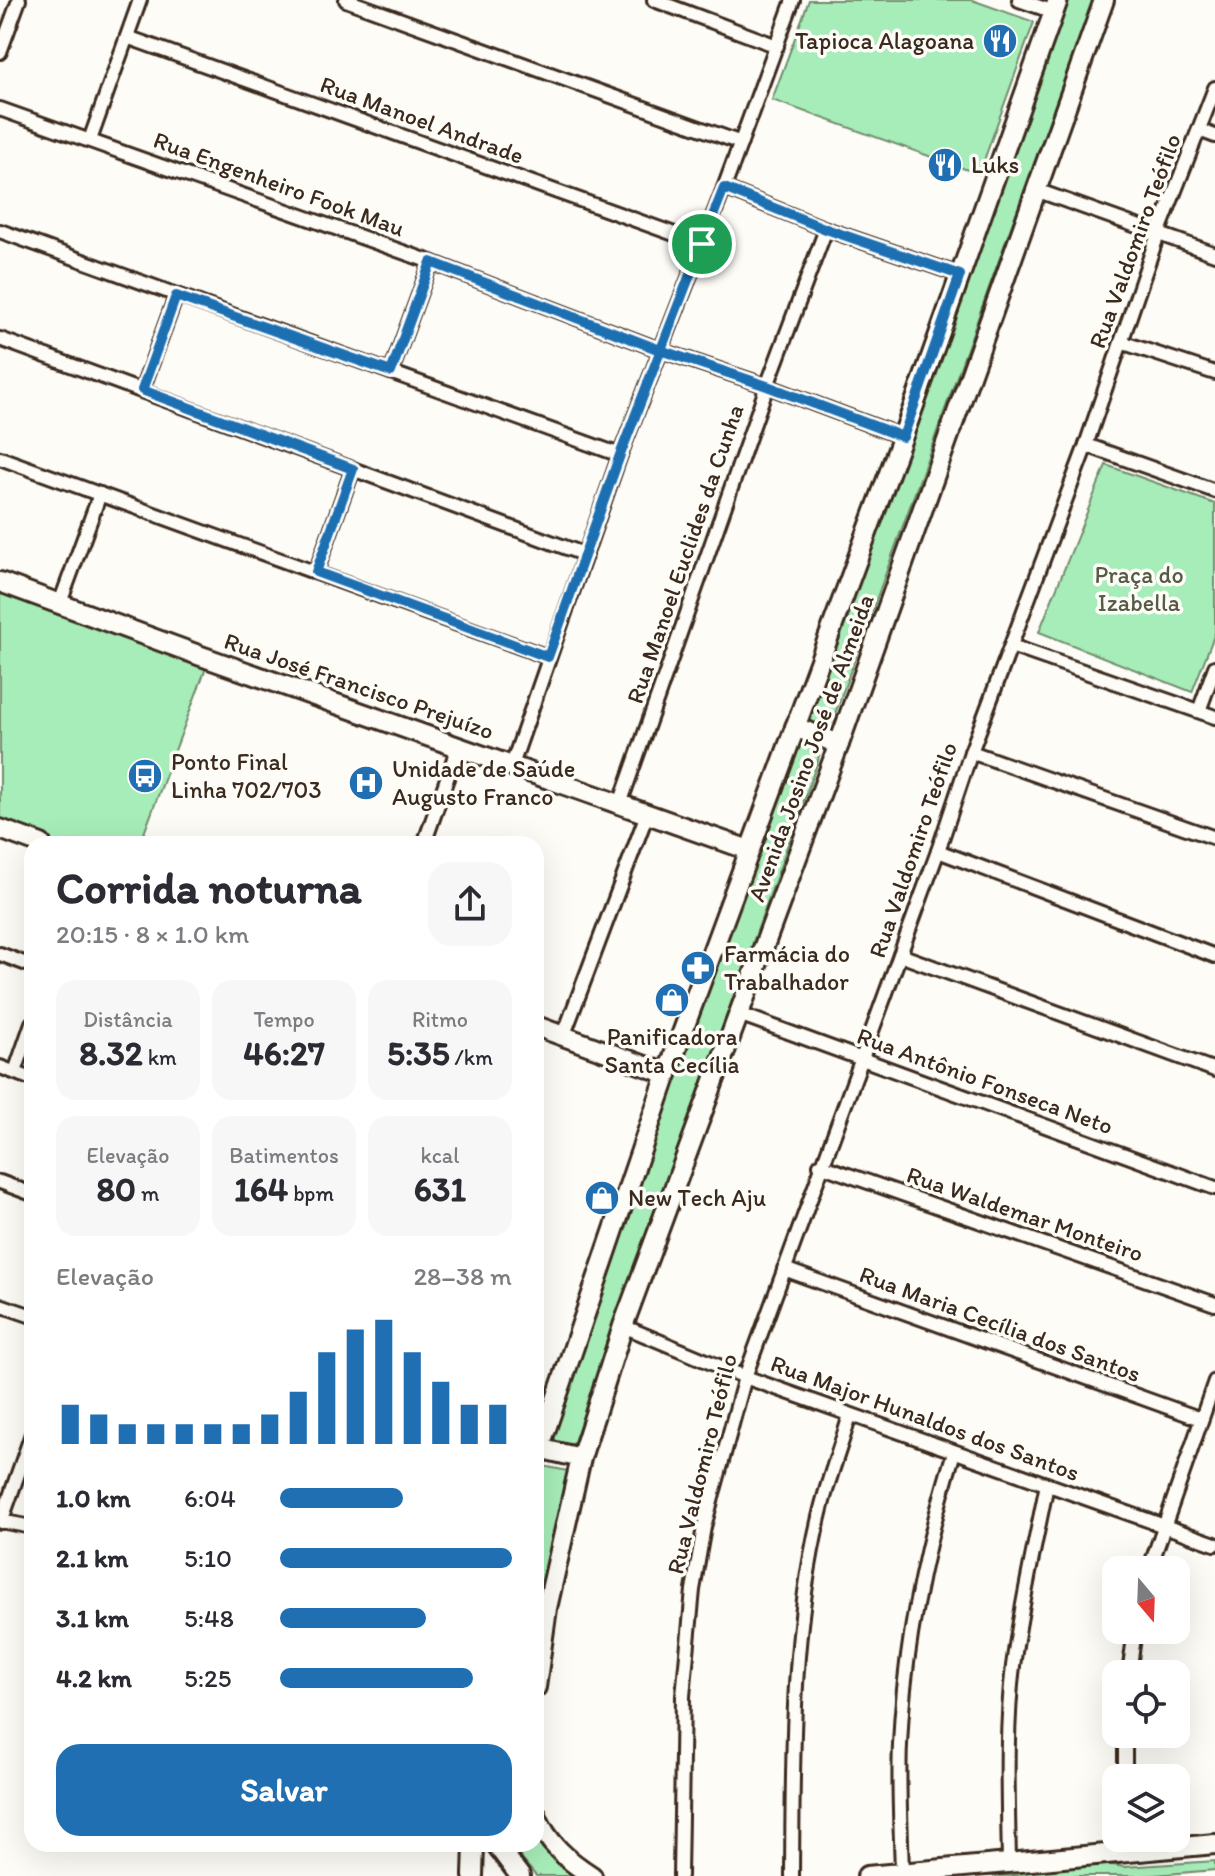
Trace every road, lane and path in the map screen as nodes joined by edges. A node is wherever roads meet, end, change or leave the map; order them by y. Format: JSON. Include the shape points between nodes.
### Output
{"nodes":[{"id":1,"x":19,"y":0,"type":"edge"},
{"id":2,"x":140,"y":0,"type":"edge"},
{"id":3,"x":346,"y":0,"type":"edge"},
{"id":4,"x":654,"y":0,"type":"edge"},
{"id":5,"x":793,"y":0,"type":"edge"},
{"id":6,"x":1019,"y":0,"type":"edge"},
{"id":7,"x":1104,"y":0,"type":"edge"},
{"id":8,"x":1056,"y":6,"type":"edge"},
{"id":9,"x":127,"y":37,"type":"junction"},
{"id":10,"x":777,"y":46,"type":"junction"},
{"id":11,"x":0,"y":52,"type":"edge"},
{"id":12,"x":1215,"y":88,"type":"edge"},
{"id":13,"x":0,"y":109,"type":"edge"},
{"id":14,"x":1199,"y":130,"type":"junction"},
{"id":15,"x":1215,"y":136,"type":"edge"},
{"id":16,"x":90,"y":140,"type":"junction"},
{"id":17,"x":741,"y":143,"type":"junction"},
{"id":18,"x":724,"y":188,"type":"junction"},
{"id":19,"x":1036,"y":190,"type":"junction"},
{"id":20,"x":826,"y":229,"type":"junction"},
{"id":21,"x":0,"y":231,"type":"edge"},
{"id":22,"x":1158,"y":234,"type":"junction"},
{"id":23,"x":702,"y":244,"type":"junction"},
{"id":24,"x":1215,"y":254,"type":"edge"},
{"id":25,"x":431,"y":262,"type":"junction"},
{"id":26,"x":960,"y":275,"type":"junction"},
{"id":27,"x":176,"y":296,"type":"junction"},
{"id":28,"x":0,"y":339,"type":"edge"},
{"id":29,"x":1121,"y":342,"type":"junction"},
{"id":30,"x":660,"y":350,"type":"junction"},
{"id":31,"x":391,"y":372,"type":"junction"},
{"id":32,"x":1215,"y":373,"type":"edge"},
{"id":33,"x":767,"y":386,"type":"junction"},
{"id":34,"x":142,"y":390,"type":"junction"},
{"id":35,"x":903,"y":437,"type":"junction"},
{"id":36,"x":1086,"y":445,"type":"junction"},
{"id":37,"x":620,"y":455,"type":"junction"},
{"id":38,"x":0,"y":458,"type":"edge"},
{"id":39,"x":353,"y":469,"type":"junction"},
{"id":40,"x":1215,"y":491,"type":"edge"},
{"id":41,"x":100,"y":494,"type":"junction"},
{"id":42,"x":586,"y":555,"type":"junction"},
{"id":43,"x":316,"y":572,"type":"junction"},
{"id":44,"x":0,"y":582,"type":"edge"},
{"id":45,"x":60,"y":603,"type":"junction"},
{"id":46,"x":1011,"y":646,"type":"junction"},
{"id":47,"x":548,"y":657,"type":"junction"},
{"id":48,"x":1215,"y":667,"type":"edge"},
{"id":49,"x":1199,"y":711,"type":"junction"},
{"id":50,"x":1215,"y":717,"type":"edge"},
{"id":51,"x":795,"y":727,"type":"junction"},
{"id":52,"x":839,"y":744,"type":"junction"},
{"id":53,"x":458,"y":747,"type":"junction"},
{"id":54,"x":971,"y":752,"type":"junction"},
{"id":55,"x":512,"y":765,"type":"junction"},
{"id":56,"x":620,"y":804,"type":"junction"},
{"id":57,"x":647,"y":814,"type":"junction"},
{"id":58,"x":0,"y":829,"type":"edge"},
{"id":59,"x":427,"y":836,"type":"edge"},
{"id":60,"x":24,"y":838,"type":"edge"},
{"id":61,"x":1215,"y":838,"type":"edge"},
{"id":62,"x":749,"y":850,"type":"junction"},
{"id":63,"x":938,"y":851,"type":"junction"},
{"id":64,"x":0,"y":954,"type":"edge"},
{"id":65,"x":900,"y":955,"type":"junction"},
{"id":66,"x":1215,"y":956,"type":"edge"},
{"id":67,"x":24,"y":963,"type":"edge"},
{"id":68,"x":739,"y":1014,"type":"junction"},
{"id":69,"x":544,"y":1033,"type":"edge"},
{"id":70,"x":563,"y":1037,"type":"junction"},
{"id":71,"x":24,"y":1046,"type":"edge"},
{"id":72,"x":861,"y":1059,"type":"junction"},
{"id":73,"x":0,"y":1067,"type":"edge"},
{"id":74,"x":1215,"y":1070,"type":"edge"},
{"id":75,"x":15,"y":1072,"type":"junction"},
{"id":76,"x":667,"y":1074,"type":"junction"},
{"id":77,"x":24,"y":1076,"type":"edge"},
{"id":78,"x":820,"y":1165,"type":"junction"},
{"id":79,"x":0,"y":1182,"type":"edge"},
{"id":80,"x":1215,"y":1188,"type":"edge"},
{"id":81,"x":24,"y":1191,"type":"edge"},
{"id":82,"x":784,"y":1269,"type":"junction"},
{"id":83,"x":1215,"y":1304,"type":"edge"},
{"id":84,"x":0,"y":1305,"type":"edge"},
{"id":85,"x":24,"y":1313,"type":"edge"},
{"id":86,"x":623,"y":1326,"type":"junction"},
{"id":87,"x":745,"y":1377,"type":"junction"},
{"id":88,"x":1215,"y":1381,"type":"edge"},
{"id":89,"x":850,"y":1415,"type":"junction"},
{"id":90,"x":1201,"y":1419,"type":"junction"},
{"id":91,"x":544,"y":1433,"type":"edge"},
{"id":92,"x":954,"y":1452,"type":"junction"},
{"id":93,"x":544,"y":1454,"type":"edge"},
{"id":94,"x":24,"y":1456,"type":"edge"},
{"id":95,"x":581,"y":1458,"type":"junction"},
{"id":96,"x":1047,"y":1484,"type":"junction"},
{"id":97,"x":0,"y":1522,"type":"edge"},
{"id":98,"x":1163,"y":1525,"type":"junction"},
{"id":99,"x":24,"y":1526,"type":"edge"},
{"id":100,"x":1215,"y":1544,"type":"edge"},
{"id":101,"x":1153,"y":1556,"type":"edge"},
{"id":102,"x":544,"y":1630,"type":"edge"},
{"id":103,"x":544,"y":1833,"type":"edge"},
{"id":104,"x":1190,"y":1844,"type":"edge"},
{"id":105,"x":1215,"y":1844,"type":"edge"},
{"id":106,"x":1102,"y":1849,"type":"edge"},
{"id":107,"x":474,"y":1852,"type":"edge"},
{"id":108,"x":502,"y":1852,"type":"edge"},
{"id":109,"x":1141,"y":1852,"type":"edge"},
{"id":110,"x":1215,"y":1853,"type":"edge"},
{"id":111,"x":1009,"y":1864,"type":"junction"},
{"id":112,"x":902,"y":1873,"type":"junction"},
{"id":113,"x":473,"y":1876,"type":"edge"},
{"id":114,"x":520,"y":1876,"type":"edge"},
{"id":115,"x":592,"y":1876,"type":"edge"},
{"id":116,"x":680,"y":1876,"type":"edge"},
{"id":117,"x":792,"y":1876,"type":"edge"},
{"id":118,"x":867,"y":1876,"type":"edge"}],
"edges":[{"from":1,"to":11,"type":"street"},
{"from":2,"to":9,"type":"street"},
{"from":3,"to":17,"type":"street"},
{"from":4,"to":10,"type":"street"},
{"from":5,"to":10,"type":"street"},
{"from":6,"to":8,"type":"street"},
{"from":7,"to":19,"type":"main road","name":"Avenida Josino José de Almeida"},
{"from":8,"to":26,"type":"main road","name":"Avenida Josino José de Almeida"},
{"from":9,"to":16,"type":"street"},
{"from":9,"to":23,"type":"street","name":"Rua Manoel Andrade"},
{"from":10,"to":17,"type":"street"},
{"from":12,"to":14,"type":"street","name":"Rua Valdomiro Teófilo"},
{"from":13,"to":16,"type":"street","name":"Rua Engenheiro Fook Mau"},
{"from":14,"to":15,"type":"street"},
{"from":14,"to":22,"type":"street","name":"Rua Valdomiro Teófilo"},
{"from":16,"to":25,"type":"street","name":"Rua Engenheiro Fook Mau"},
{"from":17,"to":18,"type":"street"},
{"from":18,"to":20,"type":"street"},
{"from":18,"to":23,"type":"street"},
{"from":19,"to":22,"type":"street"},
{"from":19,"to":52,"type":"main road","name":"Avenida Josino José de Almeida"},
{"from":20,"to":26,"type":"street"},
{"from":20,"to":33,"type":"street","name":"Rua Manoel Euclides da Cunha"},
{"from":21,"to":27,"type":"street"},
{"from":22,"to":24,"type":"street"},
{"from":22,"to":29,"type":"street","name":"Rua Valdomiro Teófilo"},
{"from":23,"to":30,"type":"street"},
{"from":25,"to":30,"type":"street","name":"Rua Engenheiro Fook Mau"},
{"from":25,"to":31,"type":"street"},
{"from":26,"to":35,"type":"main road","name":"Avenida Josino José de Almeida"},
{"from":27,"to":31,"type":"street"},
{"from":27,"to":34,"type":"street"},
{"from":28,"to":34,"type":"street"},
{"from":29,"to":32,"type":"street"},
{"from":29,"to":36,"type":"street","name":"Rua Valdomiro Teófilo"},
{"from":30,"to":33,"type":"street","name":"Rua Engenheiro Fook Mau"},
{"from":30,"to":37,"type":"street"},
{"from":31,"to":37,"type":"street"},
{"from":33,"to":35,"type":"street","name":"Rua Engenheiro Fook Mau"},
{"from":33,"to":56,"type":"street","name":"Rua Manoel Euclides da Cunha"},
{"from":34,"to":39,"type":"street"},
{"from":35,"to":51,"type":"main road","name":"Avenida Josino José de Almeida"},
{"from":36,"to":40,"type":"street"},
{"from":36,"to":46,"type":"street","name":"Rua Valdomiro Teófilo"},
{"from":37,"to":42,"type":"street"},
{"from":38,"to":41,"type":"street"},
{"from":39,"to":42,"type":"street"},
{"from":39,"to":43,"type":"street"},
{"from":41,"to":43,"type":"street"},
{"from":41,"to":45,"type":"street"},
{"from":42,"to":47,"type":"street"},
{"from":43,"to":47,"type":"street"},
{"from":44,"to":45,"type":"main road","name":"Rua José Francisco Prejuízo"},
{"from":45,"to":53,"type":"main road","name":"Rua José Francisco Prejuízo"},
{"from":46,"to":49,"type":"street"},
{"from":46,"to":54,"type":"street","name":"Rua Valdomiro Teófilo"},
{"from":47,"to":55,"type":"street"},
{"from":48,"to":49,"type":"street"},
{"from":49,"to":50,"type":"street"},
{"from":51,"to":52,"type":"main road"},
{"from":51,"to":62,"type":"main road","name":"Avenida Josino José de Almeida"},
{"from":52,"to":68,"type":"main road","name":"Avenida Josino José de Almeida"},
{"from":53,"to":55,"type":"main road","name":"Rua José Francisco Prejuízo"},
{"from":53,"to":59,"type":"street"},
{"from":54,"to":61,"type":"street"},
{"from":54,"to":63,"type":"street","name":"Rua Valdomiro Teófilo"},
{"from":55,"to":56,"type":"main road","name":"Rua José Francisco Prejuízo"},
{"from":56,"to":57,"type":"main road","name":"Rua José Francisco Prejuízo"},
{"from":57,"to":62,"type":"main road","name":"Rua José Francisco Prejuízo"},
{"from":57,"to":70,"type":"street"},
{"from":58,"to":60,"type":"main road"},
{"from":62,"to":76,"type":"main road","name":"Avenida Josino José de Almeida"},
{"from":63,"to":65,"type":"street","name":"Rua Valdomiro Teófilo"},
{"from":63,"to":66,"type":"street"},
{"from":64,"to":67,"type":"street"},
{"from":65,"to":72,"type":"street","name":"Rua Valdomiro Teófilo"},
{"from":65,"to":74,"type":"street"},
{"from":68,"to":72,"type":"street","name":"Rua Antônio Fonseca Neto"},
{"from":68,"to":86,"type":"main road","name":"Avenida Josino José de Almeida"},
{"from":69,"to":70,"type":"main road"},
{"from":70,"to":76,"type":"main road"},
{"from":71,"to":75,"type":"street"},
{"from":72,"to":78,"type":"street","name":"Rua Valdomiro Teófilo"},
{"from":72,"to":80,"type":"street","name":"Rua Antônio Fonseca Neto"},
{"from":73,"to":75,"type":"street"},
{"from":75,"to":77,"type":"street"},
{"from":76,"to":91,"type":"main road","name":"Avenida Josino José de Almeida"},
{"from":78,"to":82,"type":"street","name":"Rua Valdomiro Teófilo"},
{"from":78,"to":83,"type":"street","name":"Rua Waldemar Monteiro"},
{"from":79,"to":81,"type":"street"},
{"from":82,"to":87,"type":"street","name":"Rua Valdomiro Teófilo"},
{"from":82,"to":90,"type":"street","name":"Rua Maria Cecília dos Santos"},
{"from":84,"to":85,"type":"street"},
{"from":86,"to":87,"type":"street","name":"Rua Major Hunaldos dos Santos"},
{"from":86,"to":95,"type":"main road","name":"Avenida Josino José de Almeida"},
{"from":87,"to":89,"type":"street","name":"Rua Major Hunaldos dos Santos"},
{"from":87,"to":116,"type":"street","name":"Rua Valdomiro Teófilo","via":[[704,1527],[693,1590],[683,1696]]},
{"from":88,"to":90,"type":"street"},
{"from":89,"to":92,"type":"street","name":"Rua Major Hunaldos dos Santos"},
{"from":89,"to":117,"type":"street","via":[[821,1510],[801,1620],[793,1709]]},
{"from":90,"to":98,"type":"street"},
{"from":92,"to":96,"type":"street","name":"Rua Major Hunaldos dos Santos"},
{"from":92,"to":112,"type":"street","via":[[930,1530],[909,1642],[900,1745]]},
{"from":93,"to":95,"type":"main road"},
{"from":94,"to":97,"type":"street"},
{"from":95,"to":102,"type":"main road","name":"Avenida Josino José de Almeida"},
{"from":96,"to":98,"type":"street","name":"Rua Major Hunaldos dos Santos"},
{"from":96,"to":111,"type":"street","via":[[1013,1668]]},
{"from":97,"to":99,"type":"street"},
{"from":98,"to":100,"type":"street","name":"Rua Major Hunaldos dos Santos"},
{"from":98,"to":101,"type":"street"},
{"from":103,"to":115,"type":"main road","via":[[565,1859]]},
{"from":104,"to":105,"type":"main road"},
{"from":106,"to":111,"type":"main road"},
{"from":107,"to":113,"type":"main road"},
{"from":108,"to":114,"type":"main road"},
{"from":109,"to":110,"type":"main road","via":[[1151,1857]]},
{"from":111,"to":112,"type":"main road"},
{"from":112,"to":118,"type":"main road"}]}
